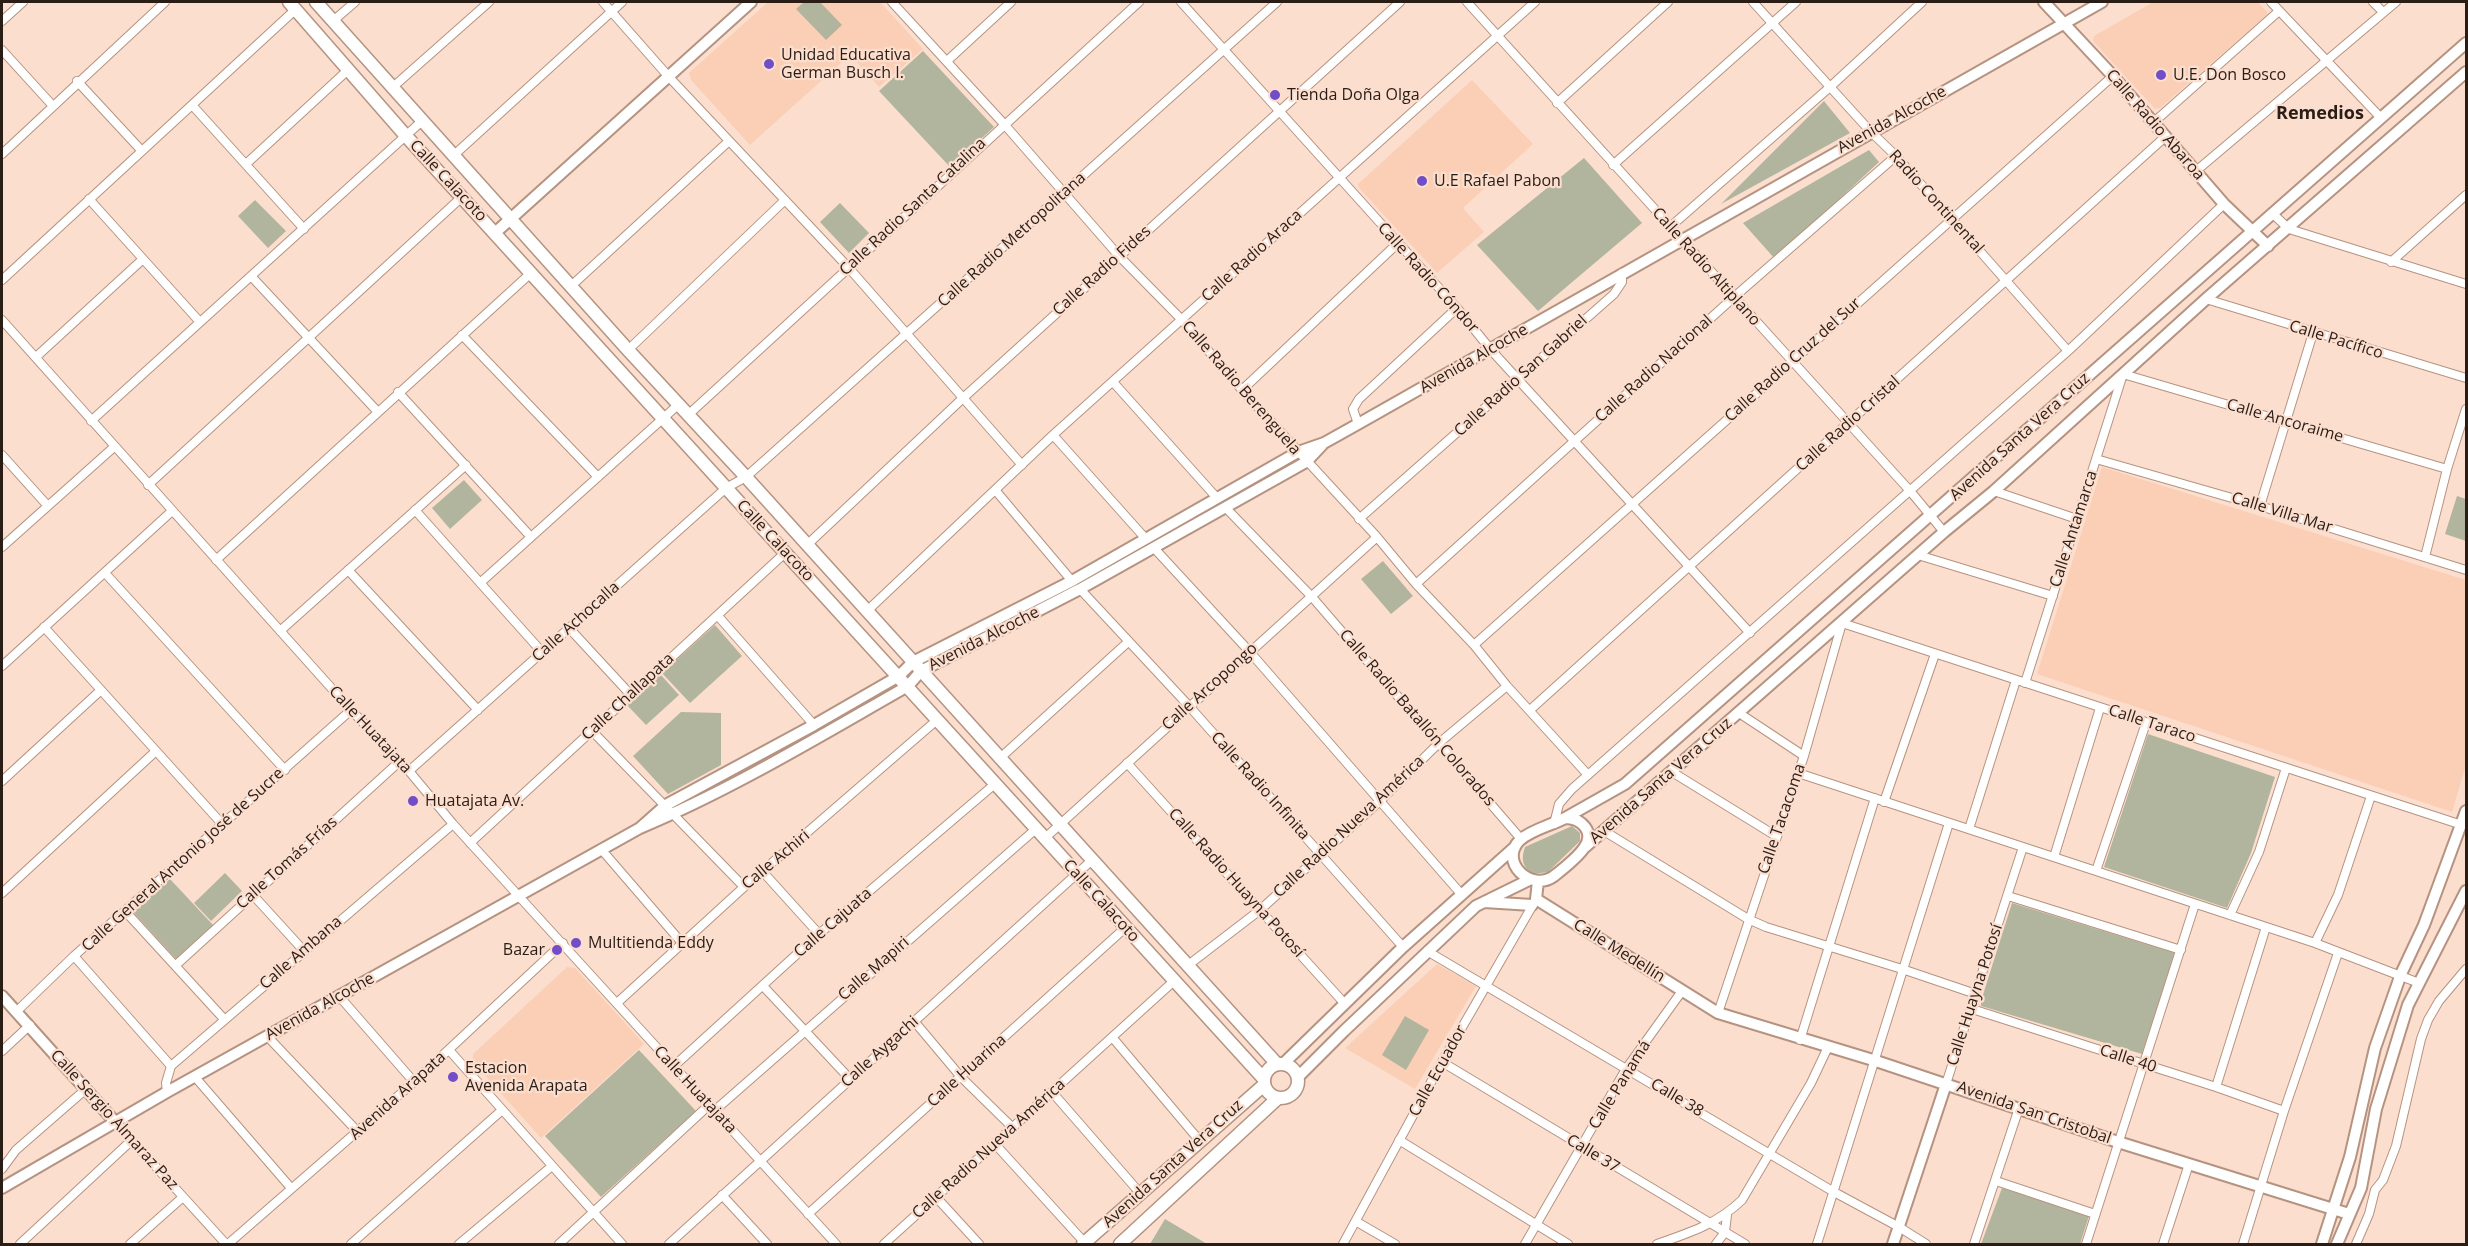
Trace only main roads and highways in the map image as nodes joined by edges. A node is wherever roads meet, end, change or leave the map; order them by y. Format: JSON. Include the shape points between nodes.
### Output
{"nodes":[{"id":1,"x":316,"y":2,"type":"edge"},
{"id":2,"x":292,"y":5,"type":"edge"},
{"id":3,"x":1280,"y":1064,"type":"junction"},
{"id":4,"x":1263,"y":1081,"type":"junction"},
{"id":5,"x":1278,"y":1098,"type":"junction"},
{"id":6,"x":1084,"y":1244,"type":"edge"},
{"id":7,"x":1120,"y":1245,"type":"edge"}],
"edges":[{"from":1,"to":3,"type":"main road","name":"Calle Calacoto","via":[[1091,861]]},
{"from":2,"to":4,"type":"main road","name":"Calle Calacoto","via":[[406,136]]},
{"from":3,"to":4,"type":"main road","via":[[1270,1066]]},
{"from":3,"to":5,"type":"main road","via":[[1295,1071],[1298,1084],[1291,1095]]},
{"from":4,"to":5,"type":"main road","via":[[1266,1091]]},
{"from":4,"to":6,"type":"main road","name":"Avenida Santa Vera Cruz"},
{"from":5,"to":7,"type":"main road","name":"Avenida Santa Vera Cruz"}]}
